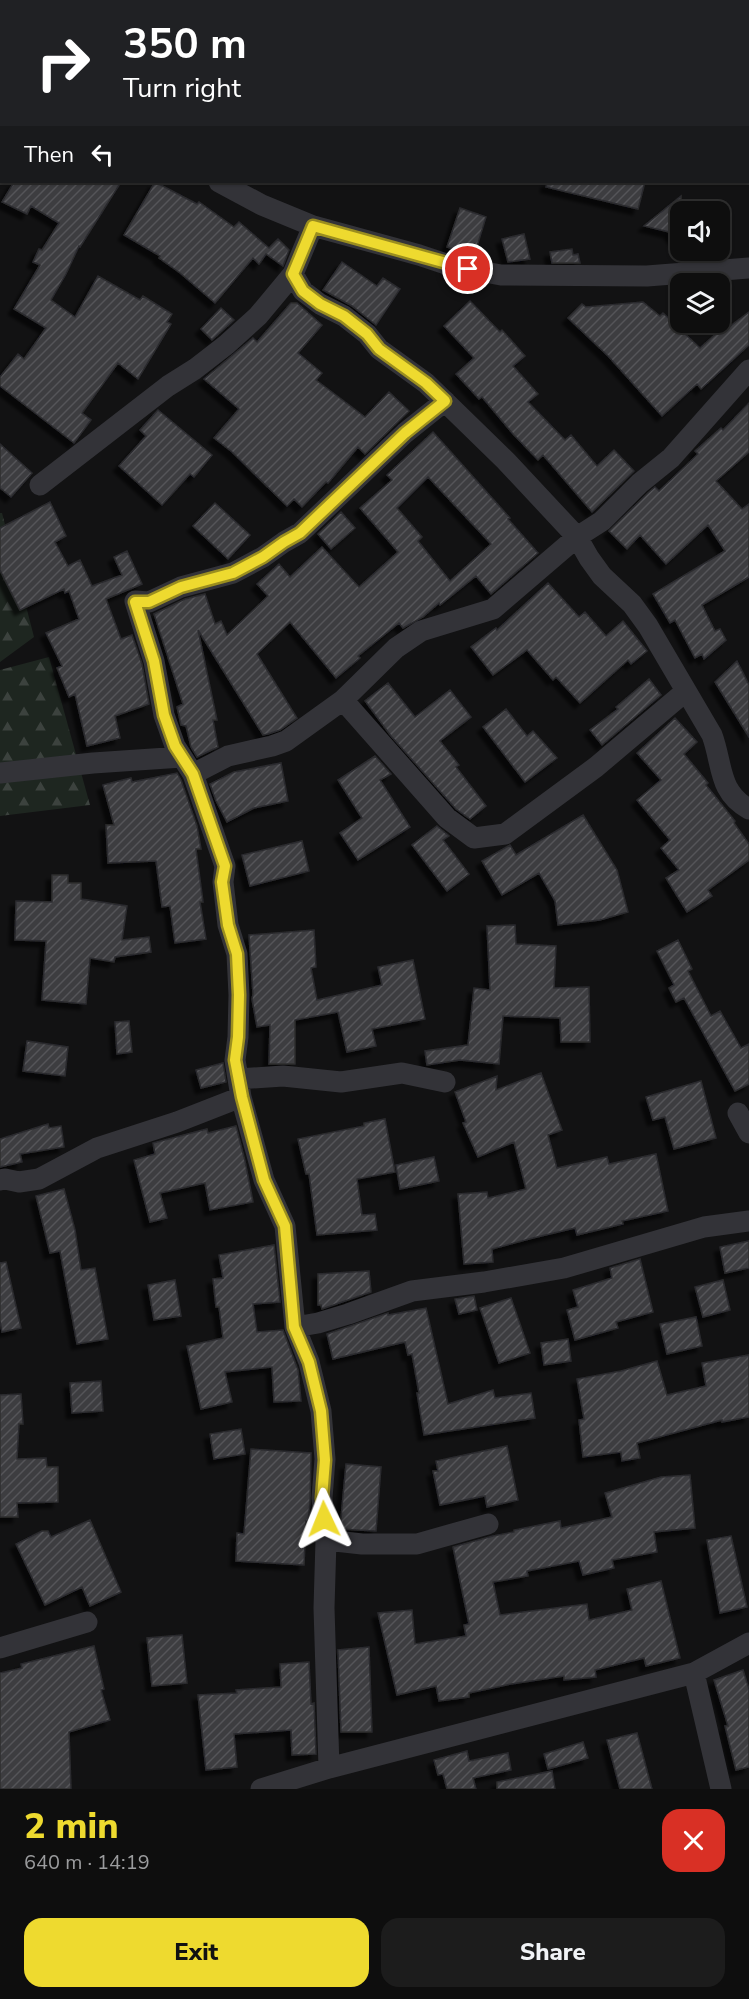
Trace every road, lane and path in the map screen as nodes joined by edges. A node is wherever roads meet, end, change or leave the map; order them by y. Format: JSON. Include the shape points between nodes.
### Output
{"nodes":[{"id":1,"x":221,"y":183,"type":"edge"},
{"id":2,"x":313,"y":226,"type":"junction"},
{"id":3,"x":749,"y":268,"type":"edge"},
{"id":4,"x":293,"y":274,"type":"junction"},
{"id":5,"x":749,"y":370,"type":"edge"},
{"id":6,"x":445,"y":401,"type":"junction"},
{"id":7,"x":40,"y":485,"type":"dead end"},
{"id":8,"x":577,"y":537,"type":"junction"},
{"id":9,"x":686,"y":691,"type":"junction"},
{"id":10,"x":343,"y":700,"type":"junction"},
{"id":11,"x":188,"y":765,"type":"junction"},
{"id":12,"x":0,"y":773,"type":"edge"},
{"id":13,"x":749,"y":809,"type":"edge"},
{"id":14,"x":445,"y":1082,"type":"dead end"},
{"id":15,"x":240,"y":1088,"type":"junction"},
{"id":16,"x":738,"y":1113,"type":"dead end"},
{"id":17,"x":749,"y":1133,"type":"edge"},
{"id":18,"x":0,"y":1180,"type":"edge"},
{"id":19,"x":749,"y":1221,"type":"edge"},
{"id":20,"x":294,"y":1327,"type":"junction"},
{"id":21,"x":488,"y":1524,"type":"dead end"},
{"id":22,"x":326,"y":1540,"type":"junction"},
{"id":23,"x":87,"y":1622,"type":"dead end"},
{"id":24,"x":749,"y":1643,"type":"edge"},
{"id":25,"x":0,"y":1648,"type":"edge"},
{"id":26,"x":694,"y":1673,"type":"junction"},
{"id":27,"x":329,"y":1768,"type":"junction"},
{"id":28,"x":261,"y":1789,"type":"edge"},
{"id":29,"x":721,"y":1789,"type":"edge"}],
"edges":[{"from":1,"to":2,"type":"street"},
{"from":2,"to":3,"type":"street","via":[[452,266],[501,275],[648,276]]},
{"from":2,"to":4,"type":"street"},
{"from":4,"to":6,"type":"street","via":[[303,291],[344,316]]},
{"from":4,"to":7,"type":"street","via":[[258,316],[226,345]]},
{"from":5,"to":8,"type":"street","via":[[671,458],[602,521]]},
{"from":6,"to":8,"type":"street"},
{"from":6,"to":11,"type":"street","via":[[405,433],[300,533],[263,557],[233,573],[181,587],[149,602],[135,602],[154,661],[164,715],[175,746]]},
{"from":8,"to":9,"type":"street","via":[[602,576],[632,604]]},
{"from":8,"to":10,"type":"street","via":[[493,609],[422,631],[396,648]]},
{"from":9,"to":10,"type":"street","via":[[596,767],[505,834],[474,838],[447,818]]},
{"from":9,"to":13,"type":"street","via":[[712,735],[723,781],[733,798]]},
{"from":10,"to":11,"type":"street","via":[[272,747]]},
{"from":11,"to":12,"type":"street","via":[[93,763]]},
{"from":11,"to":15,"type":"street","via":[[225,866],[222,882],[237,954],[235,1060]]},
{"from":14,"to":15,"type":"street","via":[[402,1073],[341,1082],[283,1076]]},
{"from":15,"to":18,"type":"street","via":[[177,1122],[97,1148],[39,1179]]},
{"from":15,"to":20,"type":"street","via":[[264,1180],[285,1226]]},
{"from":16,"to":17,"type":"street"},
{"from":19,"to":20,"type":"street","via":[[704,1227],[564,1268],[412,1291],[348,1314]]},
{"from":20,"to":22,"type":"street","via":[[309,1362],[321,1411]]},
{"from":21,"to":22,"type":"street","via":[[417,1544]]},
{"from":22,"to":27,"type":"street"},
{"from":23,"to":25,"type":"street"},
{"from":24,"to":26,"type":"street"},
{"from":26,"to":27,"type":"street"},
{"from":26,"to":29,"type":"street"},
{"from":27,"to":28,"type":"street"}]}
